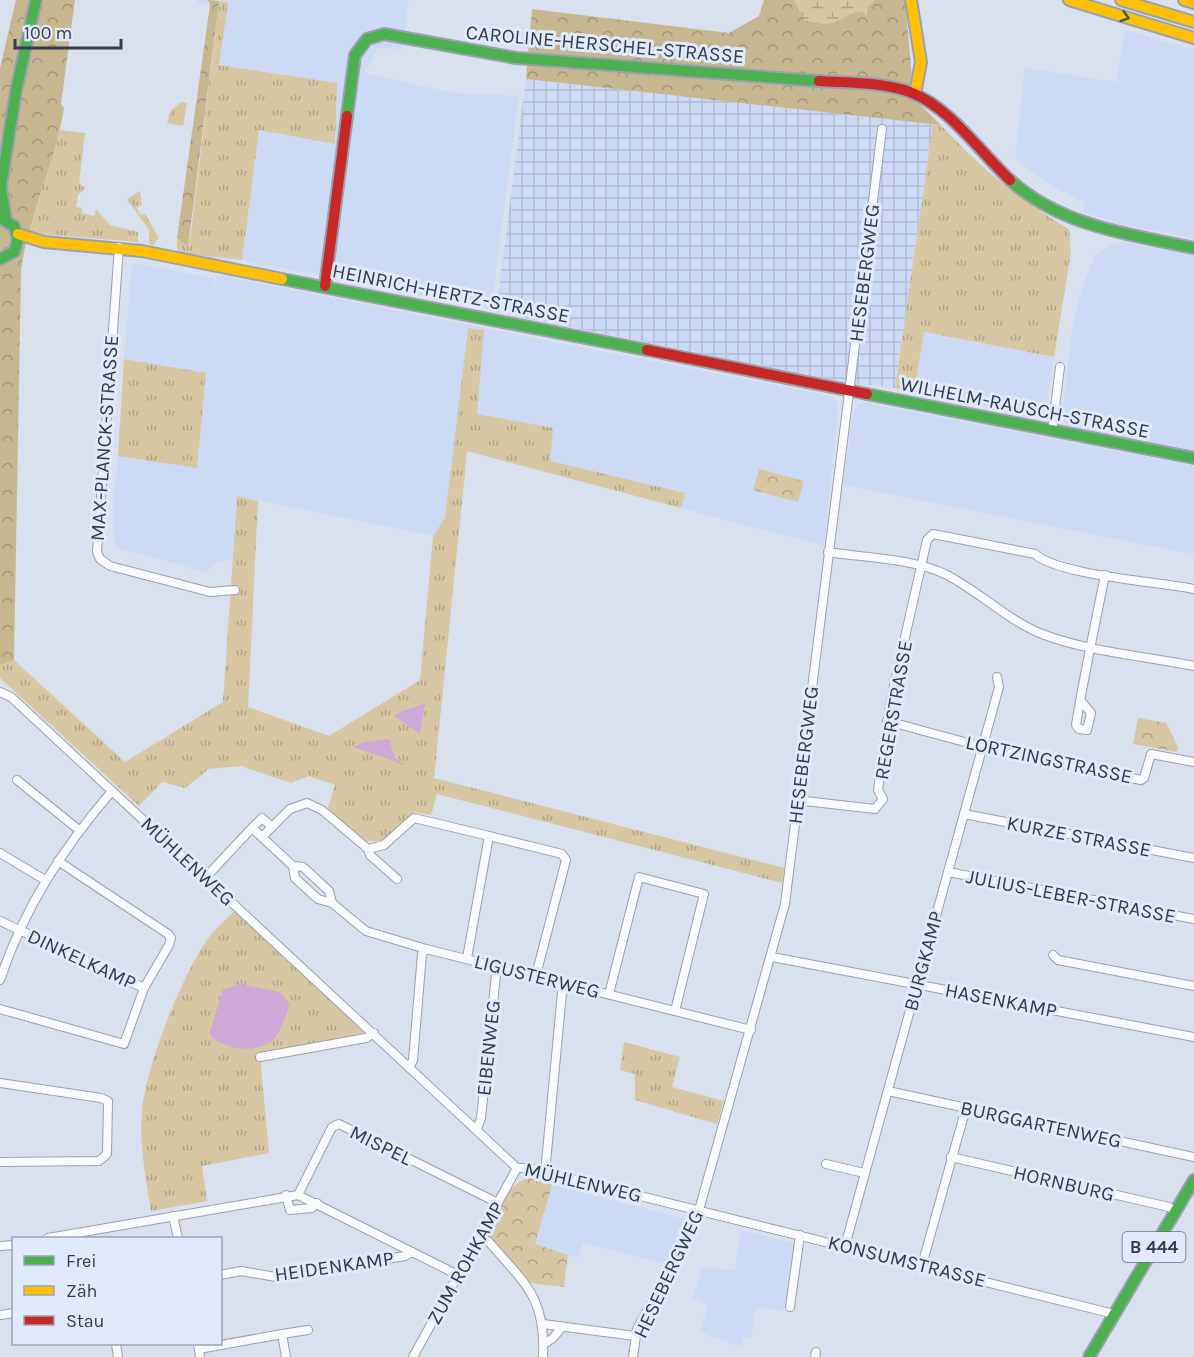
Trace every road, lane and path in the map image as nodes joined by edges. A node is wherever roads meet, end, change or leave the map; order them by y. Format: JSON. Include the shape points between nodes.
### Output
{"nodes":[{"id":1,"x":36,"y":0,"type":"edge"},
{"id":2,"x":911,"y":0,"type":"edge"},
{"id":3,"x":1069,"y":0,"type":"edge"},
{"id":4,"x":1121,"y":0,"type":"edge"},
{"id":5,"x":1185,"y":0,"type":"edge"},
{"id":6,"x":1194,"y":3,"type":"edge"},
{"id":7,"x":1194,"y":22,"type":"edge"},
{"id":8,"x":1194,"y":38,"type":"edge"},
{"id":9,"x":915,"y":94,"type":"junction"},
{"id":10,"x":882,"y":129,"type":"dead end"},
{"id":11,"x":1,"y":190,"type":"edge"},
{"id":12,"x":3,"y":219,"type":"edge"},
{"id":13,"x":18,"y":234,"type":"junction"},
{"id":14,"x":44,"y":242,"type":"junction"},
{"id":15,"x":119,"y":247,"type":"junction"},
{"id":16,"x":1194,"y":248,"type":"edge"},
{"id":17,"x":16,"y":249,"type":"junction"},
{"id":18,"x":2,"y":262,"type":"edge"},
{"id":19,"x":324,"y":286,"type":"junction"},
{"id":20,"x":1060,"y":367,"type":"dead end"},
{"id":21,"x":849,"y":391,"type":"junction"},
{"id":22,"x":1052,"y":431,"type":"junction"},
{"id":23,"x":1194,"y":458,"type":"edge"},
{"id":24,"x":828,"y":552,"type":"junction"},
{"id":25,"x":921,"y":566,"type":"junction"},
{"id":26,"x":1105,"y":575,"type":"junction"},
{"id":27,"x":235,"y":590,"type":"dead end"},
{"id":28,"x":1194,"y":590,"type":"edge"},
{"id":29,"x":1091,"y":646,"type":"junction"},
{"id":30,"x":1194,"y":666,"type":"edge"},
{"id":31,"x":997,"y":677,"type":"dead end"},
{"id":32,"x":0,"y":692,"type":"edge"},
{"id":33,"x":1081,"y":701,"type":"dead end"},
{"id":34,"x":887,"y":721,"type":"junction"},
{"id":35,"x":982,"y":746,"type":"junction"},
{"id":36,"x":1194,"y":762,"type":"edge"},
{"id":37,"x":17,"y":780,"type":"dead end"},
{"id":38,"x":112,"y":791,"type":"junction"},
{"id":39,"x":796,"y":800,"type":"junction"},
{"id":40,"x":964,"y":814,"type":"junction"},
{"id":41,"x":272,"y":827,"type":"junction"},
{"id":42,"x":252,"y":828,"type":"junction"},
{"id":43,"x":79,"y":830,"type":"junction"},
{"id":44,"x":489,"y":836,"type":"junction"},
{"id":45,"x":262,"y":837,"type":"junction"},
{"id":46,"x":368,"y":849,"type":"junction"},
{"id":47,"x":0,"y":853,"type":"edge"},
{"id":48,"x":1194,"y":858,"type":"edge"},
{"id":49,"x":58,"y":861,"type":"junction"},
{"id":50,"x":293,"y":866,"type":"junction"},
{"id":51,"x":948,"y":872,"type":"junction"},
{"id":52,"x":205,"y":878,"type":"junction"},
{"id":53,"x":397,"y":879,"type":"dead end"},
{"id":54,"x":45,"y":880,"type":"junction"},
{"id":55,"x":332,"y":903,"type":"junction"},
{"id":56,"x":1194,"y":919,"type":"edge"},
{"id":57,"x":0,"y":921,"type":"edge"},
{"id":58,"x":19,"y":930,"type":"junction"},
{"id":59,"x":426,"y":949,"type":"junction"},
{"id":60,"x":1053,"y":955,"type":"dead end"},
{"id":61,"x":772,"y":957,"type":"junction"},
{"id":62,"x":467,"y":958,"type":"junction"},
{"id":63,"x":497,"y":965,"type":"junction"},
{"id":64,"x":536,"y":975,"type":"junction"},
{"id":65,"x":0,"y":980,"type":"edge"},
{"id":66,"x":563,"y":982,"type":"junction"},
{"id":67,"x":916,"y":983,"type":"junction"},
{"id":68,"x":1194,"y":986,"type":"edge"},
{"id":69,"x":144,"y":988,"type":"junction"},
{"id":70,"x":609,"y":994,"type":"junction"},
{"id":71,"x":0,"y":1009,"type":"edge"},
{"id":72,"x":675,"y":1011,"type":"junction"},
{"id":73,"x":751,"y":1030,"type":"junction"},
{"id":74,"x":374,"y":1033,"type":"junction"},
{"id":75,"x":1194,"y":1037,"type":"edge"},
{"id":76,"x":260,"y":1058,"type":"dead end"},
{"id":77,"x":410,"y":1067,"type":"junction"},
{"id":78,"x":0,"y":1083,"type":"edge"},
{"id":79,"x":888,"y":1091,"type":"junction"},
{"id":80,"x":966,"y":1108,"type":"junction"},
{"id":81,"x":477,"y":1129,"type":"junction"},
{"id":82,"x":951,"y":1157,"type":"junction"},
{"id":83,"x":1194,"y":1157,"type":"edge"},
{"id":84,"x":0,"y":1162,"type":"edge"},
{"id":85,"x":826,"y":1164,"type":"dead end"},
{"id":86,"x":517,"y":1168,"type":"junction"},
{"id":87,"x":545,"y":1173,"type":"junction"},
{"id":88,"x":864,"y":1173,"type":"junction"},
{"id":89,"x":1194,"y":1180,"type":"edge"},
{"id":90,"x":286,"y":1195,"type":"junction"},
{"id":91,"x":298,"y":1195,"type":"junction"},
{"id":92,"x":317,"y":1203,"type":"junction"},
{"id":93,"x":498,"y":1203,"type":"junction"},
{"id":94,"x":699,"y":1210,"type":"junction"},
{"id":95,"x":1175,"y":1211,"type":"junction"},
{"id":96,"x":173,"y":1216,"type":"junction"},
{"id":97,"x":800,"y":1235,"type":"junction"},
{"id":98,"x":480,"y":1236,"type":"junction"},
{"id":99,"x":59,"y":1237,"type":"edge"},
{"id":100,"x":178,"y":1237,"type":"edge"},
{"id":101,"x":845,"y":1246,"type":"junction"},
{"id":102,"x":412,"y":1252,"type":"junction"},
{"id":103,"x":922,"y":1265,"type":"junction"},
{"id":104,"x":222,"y":1275,"type":"edge"},
{"id":105,"x":458,"y":1275,"type":"junction"},
{"id":106,"x":790,"y":1307,"type":"dead end"},
{"id":107,"x":1114,"y":1314,"type":"junction"},
{"id":108,"x":543,"y":1324,"type":"junction"},
{"id":109,"x":562,"y":1327,"type":"junction"},
{"id":110,"x":308,"y":1330,"type":"dead end"},
{"id":111,"x":282,"y":1334,"type":"junction"},
{"id":112,"x":634,"y":1336,"type":"junction"},
{"id":113,"x":544,"y":1344,"type":"junction"},
{"id":114,"x":199,"y":1350,"type":"edge"},
{"id":115,"x":286,"y":1357,"type":"edge"},
{"id":116,"x":413,"y":1357,"type":"edge"},
{"id":117,"x":543,"y":1357,"type":"edge"},
{"id":118,"x":633,"y":1357,"type":"edge"},
{"id":119,"x":1089,"y":1357,"type":"edge"}],
"edges":[{"from":1,"to":11,"type":"main road","via":[[16,91]]},
{"from":2,"to":9,"type":"main road","via":[[921,62]]},
{"from":3,"to":8,"type":"main road","one_way":true},
{"from":4,"to":7,"type":"main road"},
{"from":5,"to":6,"type":"main road"},
{"from":9,"to":16,"type":"main road","via":[[946,116],[998,171],[1046,206],[1096,228]]},
{"from":9,"to":19,"type":"main road","name":"CAROLINE-HERSCHEL-STRASSE","via":[[871,85],[516,58],[384,34],[376,36],[367,39],[355,55]]},
{"from":10,"to":21,"type":"street","name":"HESEBERGWEG"},
{"from":11,"to":12,"type":"main road"},
{"from":12,"to":13,"type":"main road","via":[[14,225]]},
{"from":13,"to":14,"type":"main road","name":"HEINRICH-HERTZ-STRASSE"},
{"from":13,"to":17,"type":"main road"},
{"from":14,"to":15,"type":"main road","name":"HEINRICH-HERTZ-STRASSE"},
{"from":14,"to":17,"type":"main road","name":"HEINRICH-HERTZ-STRASSE"},
{"from":15,"to":19,"type":"main road","name":"HEINRICH-HERTZ-STRASSE"},
{"from":15,"to":27,"type":"street","name":"MAX-PLANCK-STRASSE","via":[[97,552],[110,566],[210,592]]},
{"from":17,"to":18,"type":"main road"},
{"from":19,"to":21,"type":"main road","name":"HEINRICH-HERTZ-STRASSE"},
{"from":20,"to":22,"type":"street"},
{"from":21,"to":22,"type":"main road","name":"WILHELM-RAUSCH-STRASSE"},
{"from":21,"to":24,"type":"street","name":"HESEBERGWEG"},
{"from":22,"to":23,"type":"main road","name":"WILHELM-RAUSCH-STRASSE"},
{"from":24,"to":25,"type":"street"},
{"from":24,"to":39,"type":"street","name":"HESEBERGWEG"},
{"from":25,"to":26,"type":"street","name":"REGERSTRASSE","via":[[927,540],[936,534],[1035,554],[1043,562]]},
{"from":25,"to":29,"type":"street","via":[[958,581],[1029,628]]},
{"from":25,"to":34,"type":"street","name":"REGERSTRASSE"},
{"from":26,"to":28,"type":"street","name":"REGERSTRASSE"},
{"from":26,"to":29,"type":"street"},
{"from":29,"to":30,"type":"street"},
{"from":29,"to":33,"type":"street"},
{"from":31,"to":35,"type":"street","name":"BURGKAMP","via":[[999,687]]},
{"from":32,"to":38,"type":"street","name":"MÜHLENWEG","via":[[11,697]]},
{"from":34,"to":35,"type":"street","name":"LORTZINGSTRASSE"},
{"from":34,"to":39,"type":"street","name":"REGERSTRASSE","via":[[878,790],[883,799],[875,809]]},
{"from":35,"to":36,"type":"street","name":"LORTZINGSTRASSE","via":[[1141,780],[1151,754]]},
{"from":35,"to":40,"type":"street","name":"BURGKAMP"},
{"from":37,"to":43,"type":"street"},
{"from":38,"to":43,"type":"street"},
{"from":38,"to":52,"type":"street","name":"MÜHLENWEG"},
{"from":39,"to":61,"type":"street","name":"HESEBERGWEG","via":[[785,904]]},
{"from":40,"to":48,"type":"street","name":"KURZE STRASSE"},
{"from":40,"to":51,"type":"street","name":"BURGKAMP"},
{"from":41,"to":42,"type":"street","via":[[262,818]]},
{"from":41,"to":45,"type":"street"},
{"from":41,"to":46,"type":"street","via":[[290,809],[307,803],[322,810]]},
{"from":42,"to":45,"type":"street","name":"LIGUSTERWEG"},
{"from":42,"to":52,"type":"street"},
{"from":43,"to":49,"type":"street"},
{"from":44,"to":46,"type":"street","via":[[414,818],[384,845]]},
{"from":44,"to":62,"type":"street"},
{"from":44,"to":64,"type":"street","via":[[562,854],[566,860]]},
{"from":45,"to":50,"type":"street","name":"LIGUSTERWEG"},
{"from":46,"to":53,"type":"street"},
{"from":47,"to":54,"type":"street"},
{"from":49,"to":54,"type":"street"},
{"from":49,"to":69,"type":"street","name":"DINKELKAMP","via":[[171,938]]},
{"from":50,"to":55,"type":"street","name":"LIGUSTERWEG","via":[[303,867],[329,891]]},
{"from":50,"to":55,"type":"street","name":"LIGUSTERWEG","via":[[295,878],[318,899]]},
{"from":51,"to":56,"type":"street","name":"JULIUS-LEBER-STRASSE"},
{"from":51,"to":67,"type":"street","name":"BURGKAMP"},
{"from":52,"to":74,"type":"street","name":"MÜHLENWEG"},
{"from":54,"to":58,"type":"street"},
{"from":55,"to":59,"type":"street","name":"LIGUSTERWEG","via":[[366,931]]},
{"from":57,"to":58,"type":"street","name":"DINKELKAMP"},
{"from":58,"to":65,"type":"street"},
{"from":58,"to":69,"type":"street","name":"DINKELKAMP"},
{"from":59,"to":62,"type":"street","name":"LIGUSTERWEG"},
{"from":59,"to":77,"type":"street","via":[[422,954]]},
{"from":60,"to":68,"type":"street","via":[[1058,960]]},
{"from":61,"to":67,"type":"street","name":"HASENKAMP"},
{"from":61,"to":73,"type":"street","name":"HESEBERGWEG"},
{"from":62,"to":63,"type":"street","name":"LIGUSTERWEG"},
{"from":63,"to":64,"type":"street","name":"LIGUSTERWEG"},
{"from":63,"to":81,"type":"street","name":"EIBENWEG"},
{"from":64,"to":66,"type":"street","name":"LIGUSTERWEG"},
{"from":66,"to":70,"type":"street","name":"LIGUSTERWEG"},
{"from":66,"to":87,"type":"street"},
{"from":67,"to":75,"type":"street","name":"HASENKAMP"},
{"from":67,"to":79,"type":"street","name":"BURGKAMP"},
{"from":69,"to":71,"type":"street","name":"DINKELKAMP","via":[[124,1044]]},
{"from":70,"to":72,"type":"street","name":"LIGUSTERWEG"},
{"from":70,"to":72,"type":"street","via":[[639,877],[704,894]]},
{"from":72,"to":73,"type":"street","name":"LIGUSTERWEG"},
{"from":73,"to":94,"type":"street","name":"HESEBERGWEG"},
{"from":74,"to":76,"type":"street","via":[[366,1038]]},
{"from":74,"to":77,"type":"street","name":"MÜHLENWEG"},
{"from":77,"to":81,"type":"street","name":"MÜHLENWEG"},
{"from":78,"to":84,"type":"street","via":[[101,1098],[108,1101],[110,1108],[107,1154],[99,1161]]},
{"from":79,"to":80,"type":"street","name":"BURGGARTENWEG"},
{"from":79,"to":88,"type":"street","name":"BURGKAMP"},
{"from":80,"to":82,"type":"street"},
{"from":80,"to":83,"type":"street","name":"BURGGARTENWEG"},
{"from":81,"to":86,"type":"street","name":"MÜHLENWEG"},
{"from":82,"to":95,"type":"street","name":"HORNBURG"},
{"from":82,"to":103,"type":"street"},
{"from":85,"to":88,"type":"street"},
{"from":86,"to":87,"type":"street","name":"MÜHLENWEG"},
{"from":86,"to":93,"type":"street","name":"ZUM ROHKAMP"},
{"from":87,"to":94,"type":"street","name":"MÜHLENWEG"},
{"from":88,"to":101,"type":"street","name":"BURGKAMP"},
{"from":89,"to":95,"type":"main road","number":"B 444"},
{"from":90,"to":91,"type":"street"},
{"from":90,"to":92,"type":"street","via":[[290,1210],[312,1208]]},
{"from":90,"to":96,"type":"street"},
{"from":91,"to":92,"type":"street"},
{"from":91,"to":93,"type":"street","name":"MISPEL","via":[[332,1126],[339,1124]]},
{"from":92,"to":102,"type":"street"},
{"from":93,"to":98,"type":"street","name":"ZUM ROHKAMP"},
{"from":94,"to":97,"type":"street","name":"KONSUMSTRASSE"},
{"from":94,"to":112,"type":"street","name":"HESEBERGWEG"},
{"from":95,"to":107,"type":"main road","number":"B 444"},
{"from":96,"to":99,"type":"street"},
{"from":96,"to":100,"type":"street"},
{"from":97,"to":101,"type":"street","name":"KONSUMSTRASSE"},
{"from":97,"to":106,"type":"street"},
{"from":98,"to":105,"type":"street","name":"ZUM ROHKAMP"},
{"from":98,"to":108,"type":"street","via":[[530,1291]]},
{"from":101,"to":103,"type":"street","name":"KONSUMSTRASSE"},
{"from":102,"to":104,"type":"street","name":"HEIDENKAMP","via":[[276,1277],[241,1272]]},
{"from":102,"to":105,"type":"street"},
{"from":103,"to":107,"type":"street","name":"KONSUMSTRASSE"},
{"from":105,"to":116,"type":"street","name":"ZUM ROHKAMP"},
{"from":107,"to":119,"type":"main road","number":"B 444"},
{"from":108,"to":109,"type":"street"},
{"from":108,"to":113,"type":"street"},
{"from":109,"to":112,"type":"street"},
{"from":109,"to":113,"type":"street"},
{"from":110,"to":111,"type":"street"},
{"from":111,"to":114,"type":"street"},
{"from":111,"to":115,"type":"street"},
{"from":112,"to":118,"type":"street","name":"HESEBERGWEG"},
{"from":113,"to":117,"type":"street"}]}
